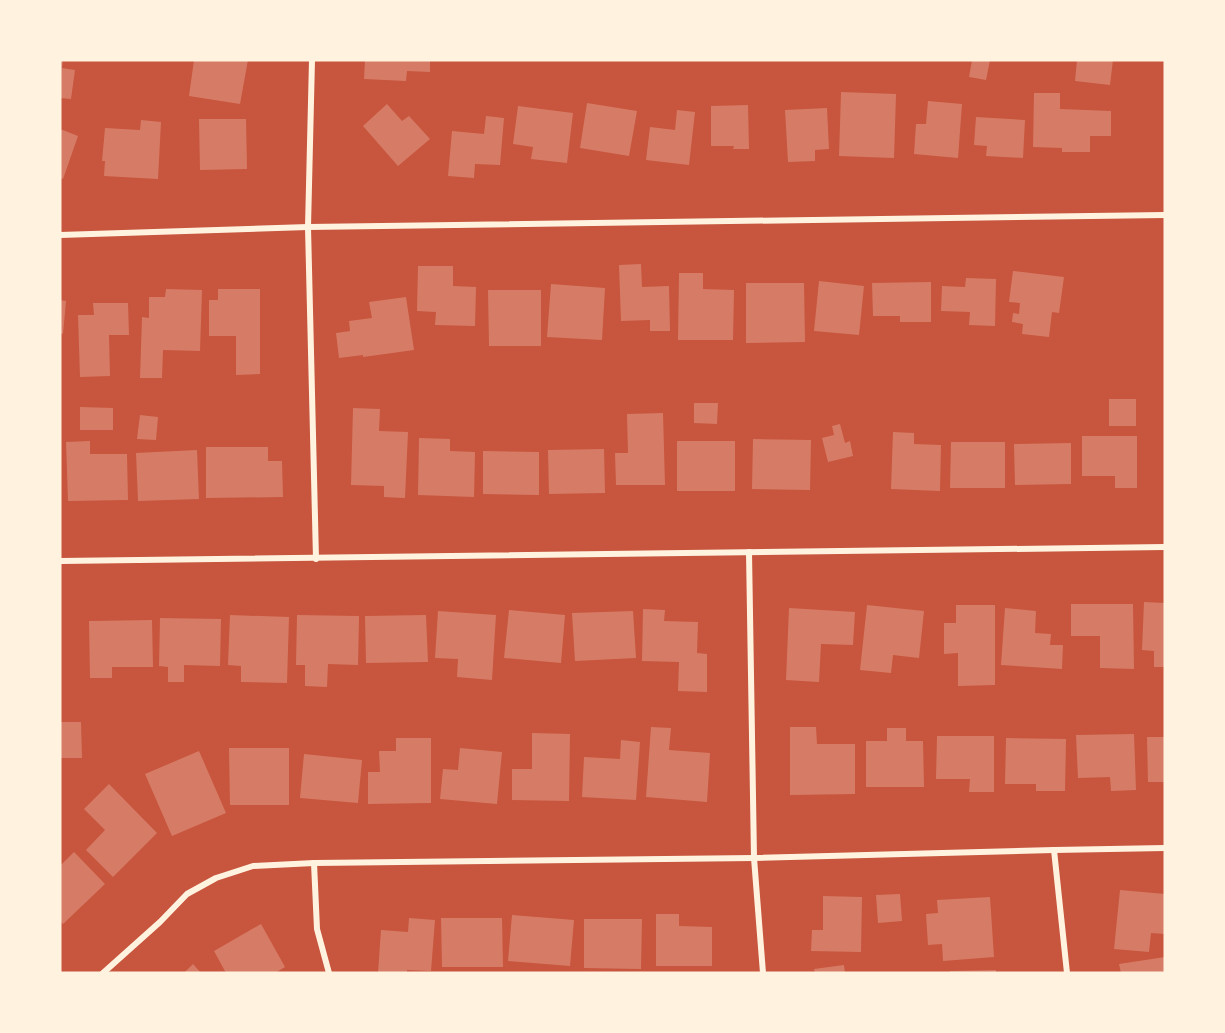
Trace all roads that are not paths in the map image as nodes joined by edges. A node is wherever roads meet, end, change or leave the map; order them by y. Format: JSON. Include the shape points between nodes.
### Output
{"nodes":[{"id":1,"x":312,"y":60,"type":"edge"},
{"id":2,"x":1165,"y":215,"type":"edge"},
{"id":3,"x":308,"y":227,"type":"junction"},
{"id":4,"x":60,"y":235,"type":"edge"},
{"id":5,"x":1165,"y":547,"type":"edge"},
{"id":6,"x":749,"y":552,"type":"junction"},
{"id":7,"x":316,"y":559,"type":"junction"},
{"id":8,"x":60,"y":561,"type":"edge"},
{"id":9,"x":1165,"y":848,"type":"edge"},
{"id":10,"x":1054,"y":850,"type":"junction"},
{"id":11,"x":754,"y":858,"type":"junction"},
{"id":12,"x":314,"y":863,"type":"junction"},
{"id":13,"x":103,"y":973,"type":"edge"},
{"id":14,"x":329,"y":973,"type":"edge"},
{"id":15,"x":763,"y":973,"type":"edge"},
{"id":16,"x":1067,"y":973,"type":"edge"}],
"edges":[{"from":1,"to":3,"type":"street"},
{"from":2,"to":3,"type":"street"},
{"from":3,"to":4,"type":"street"},
{"from":3,"to":7,"type":"street"},
{"from":5,"to":6,"type":"street"},
{"from":6,"to":7,"type":"street"},
{"from":6,"to":11,"type":"street"},
{"from":7,"to":8,"type":"street"},
{"from":9,"to":10,"type":"street"},
{"from":10,"to":11,"type":"street"},
{"from":10,"to":16,"type":"street"},
{"from":11,"to":12,"type":"street"},
{"from":11,"to":15,"type":"street"},
{"from":12,"to":13,"type":"street","via":[[253,866],[216,878],[188,894]]},
{"from":12,"to":14,"type":"street","via":[[317,929]]}]}
